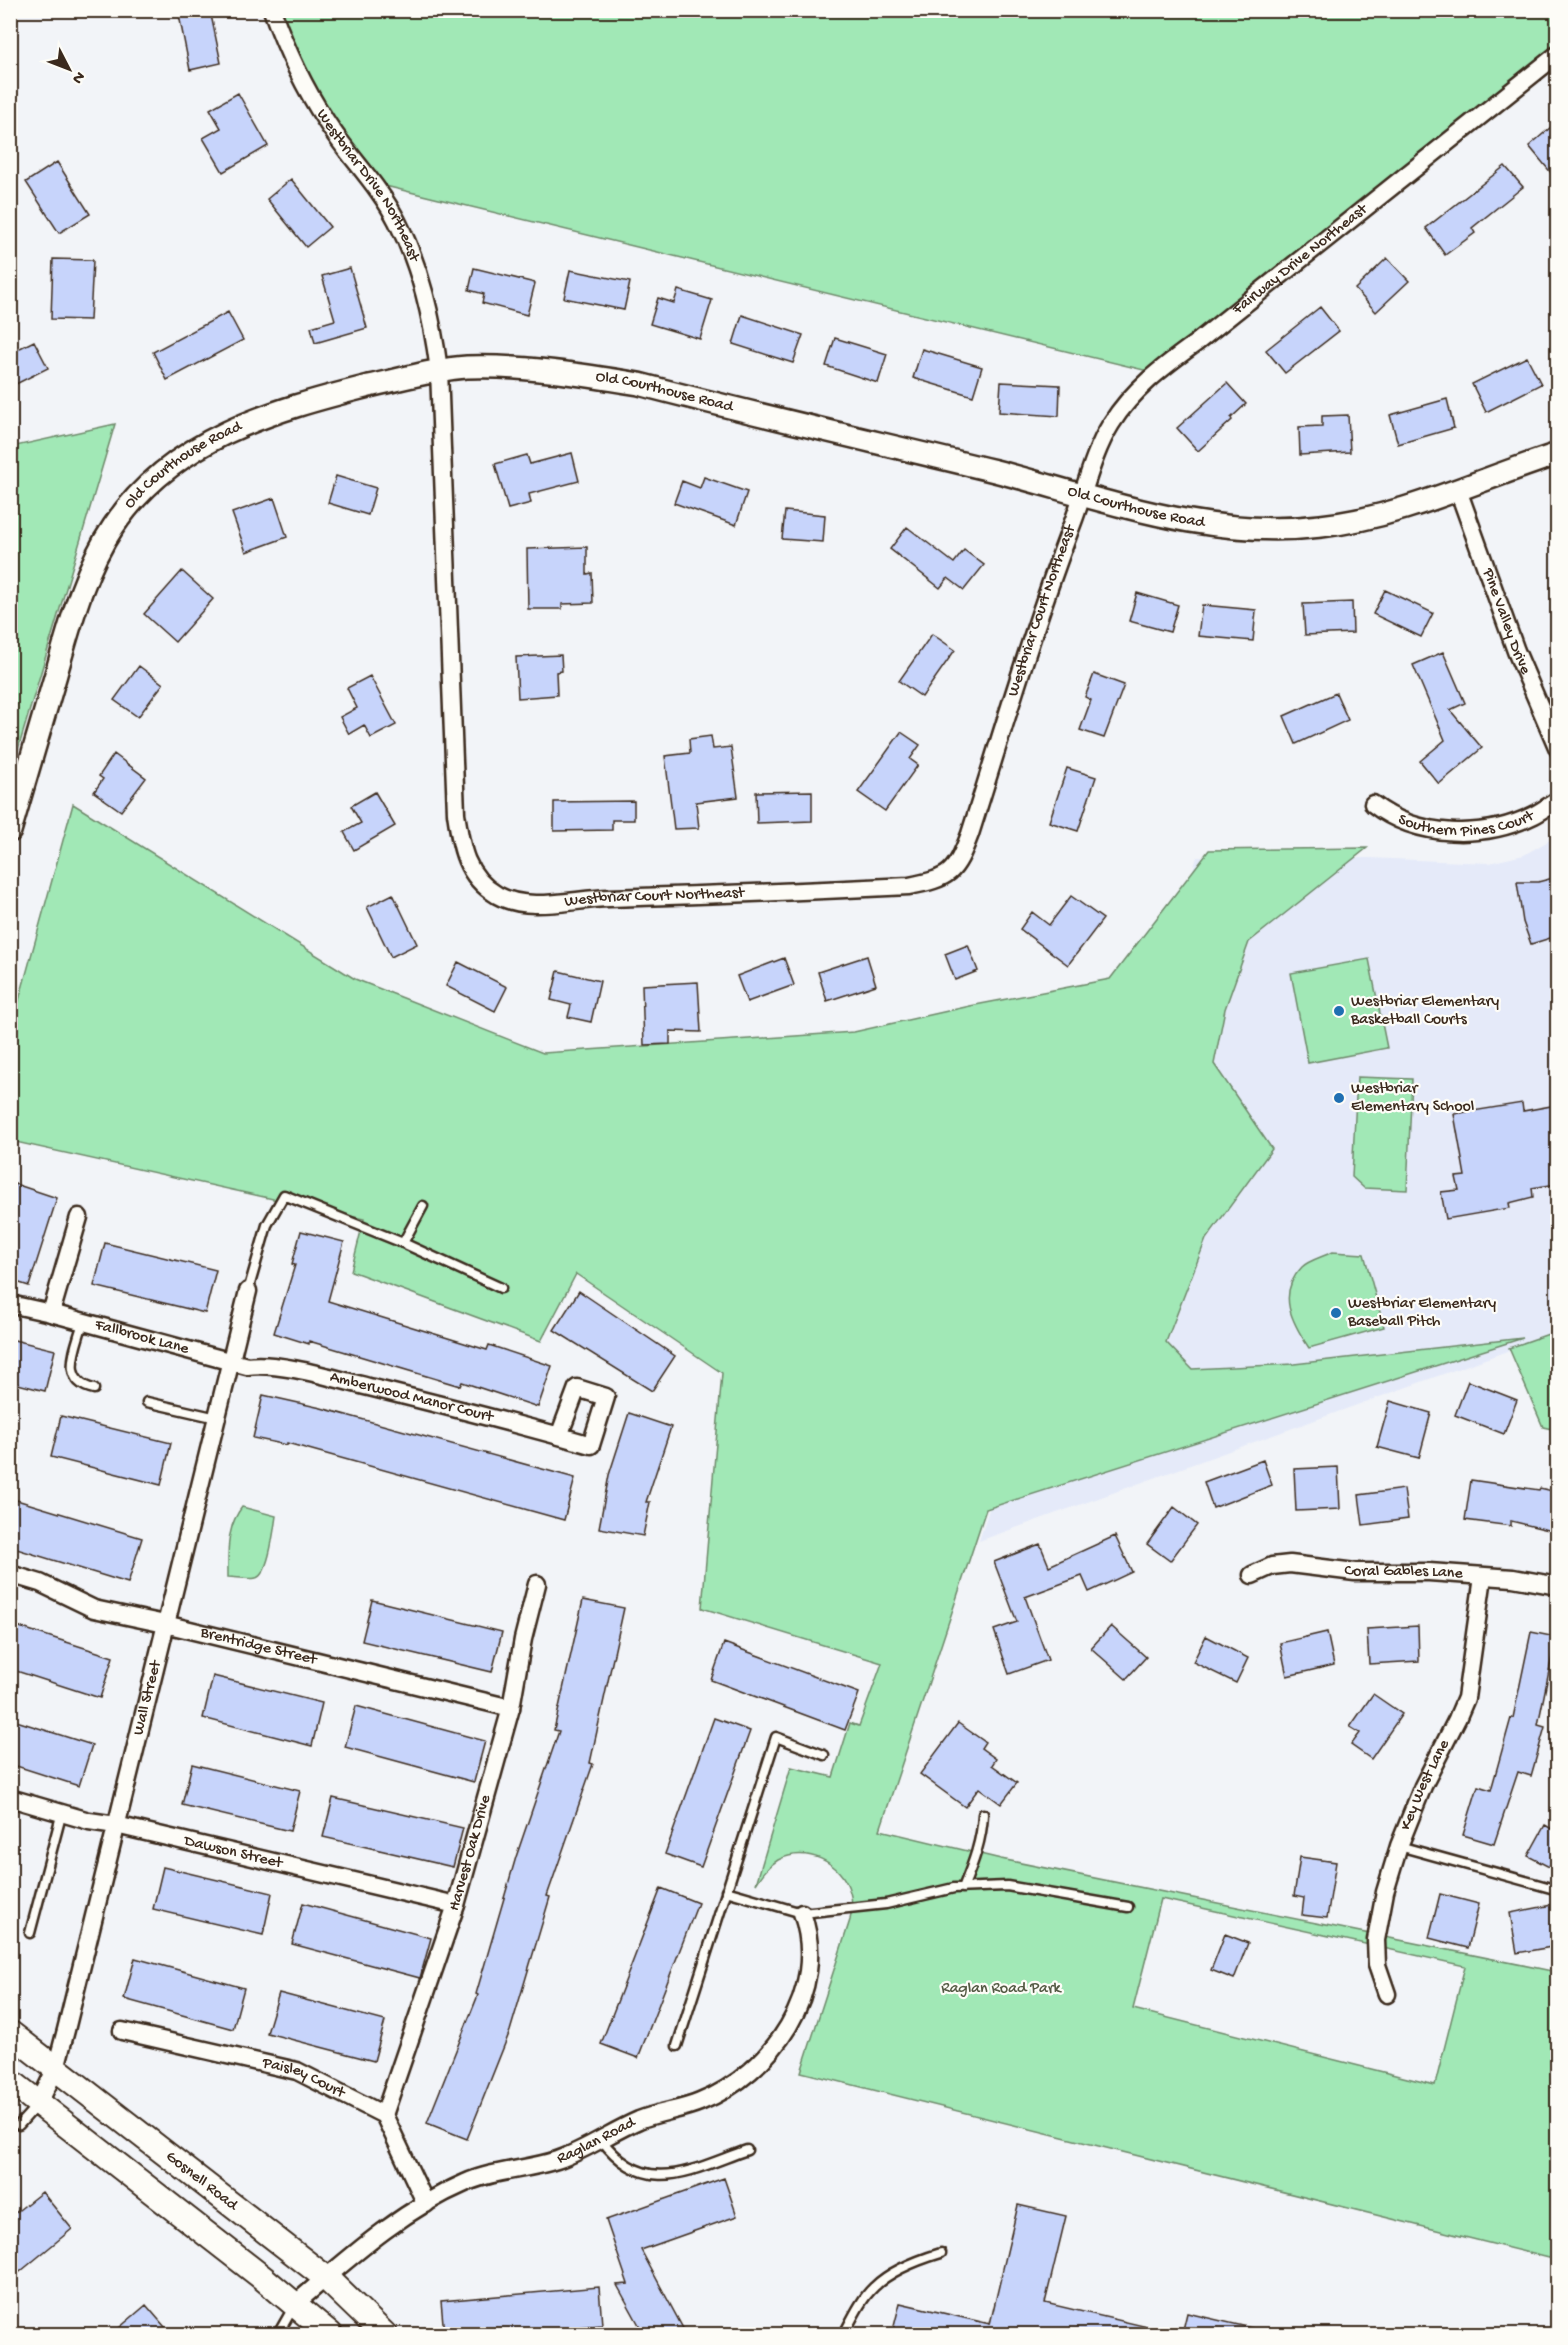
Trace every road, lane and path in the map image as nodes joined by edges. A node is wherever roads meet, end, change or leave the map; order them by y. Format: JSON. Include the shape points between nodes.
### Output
{"nodes":[{"id":1,"x":272,"y":10,"type":"edge"},
{"id":2,"x":1557,"y":54,"type":"edge"},
{"id":3,"x":439,"y":370,"type":"junction"},
{"id":4,"x":1557,"y":454,"type":"edge"},
{"id":5,"x":1458,"y":490,"type":"junction"},
{"id":6,"x":1083,"y":495,"type":"junction"},
{"id":7,"x":1557,"y":749,"type":"edge"},
{"id":8,"x":1557,"y":800,"type":"edge"},
{"id":9,"x":1373,"y":804,"type":"dead end"},
{"id":10,"x":10,"y":831,"type":"edge"},
{"id":11,"x":423,"y":1206,"type":"dead end"},
{"id":12,"x":79,"y":1217,"type":"dead end"},
{"id":13,"x":403,"y":1243,"type":"junction"},
{"id":14,"x":501,"y":1288,"type":"dead end"},
{"id":15,"x":248,"y":1291,"type":"joint"},
{"id":16,"x":10,"y":1304,"type":"edge"},
{"id":17,"x":51,"y":1313,"type":"junction"},
{"id":18,"x":83,"y":1322,"type":"junction"},
{"id":19,"x":231,"y":1362,"type":"junction"},
{"id":20,"x":94,"y":1389,"type":"dead end"},
{"id":21,"x":147,"y":1401,"type":"dead end"},
{"id":22,"x":217,"y":1418,"type":"junction"},
{"id":23,"x":559,"y":1436,"type":"junction"},
{"id":24,"x":10,"y":1574,"type":"edge"},
{"id":25,"x":1252,"y":1575,"type":"dead end"},
{"id":26,"x":1483,"y":1577,"type":"junction"},
{"id":27,"x":537,"y":1584,"type":"dead end"},
{"id":28,"x":1557,"y":1586,"type":"edge"},
{"id":29,"x":165,"y":1624,"type":"junction"},
{"id":30,"x":511,"y":1708,"type":"junction"},
{"id":31,"x":824,"y":1755,"type":"dead end"},
{"id":32,"x":10,"y":1798,"type":"edge"},
{"id":33,"x":62,"y":1812,"type":"junction"},
{"id":34,"x":983,"y":1814,"type":"dead end"},
{"id":35,"x":116,"y":1825,"type":"junction"},
{"id":36,"x":1399,"y":1846,"type":"junction"},
{"id":37,"x":963,"y":1888,"type":"junction"},
{"id":38,"x":1557,"y":1890,"type":"edge"},
{"id":39,"x":726,"y":1891,"type":"junction"},
{"id":40,"x":456,"y":1905,"type":"junction"},
{"id":41,"x":1128,"y":1906,"type":"dead end"},
{"id":42,"x":802,"y":1913,"type":"junction"},
{"id":43,"x":30,"y":1933,"type":"dead end"},
{"id":44,"x":1387,"y":1994,"type":"dead end"},
{"id":45,"x":122,"y":2031,"type":"dead end"},
{"id":46,"x":10,"y":2033,"type":"edge"},
{"id":47,"x":677,"y":2046,"type":"dead end"},
{"id":48,"x":56,"y":2068,"type":"junction"},
{"id":49,"x":10,"y":2081,"type":"edge"},
{"id":50,"x":39,"y":2103,"type":"junction"},
{"id":51,"x":384,"y":2115,"type":"junction"},
{"id":52,"x":19,"y":2125,"type":"dead end"},
{"id":53,"x":601,"y":2139,"type":"junction"},
{"id":54,"x":747,"y":2150,"type":"dead end"},
{"id":55,"x":426,"y":2204,"type":"junction"},
{"id":56,"x":940,"y":2253,"type":"dead end"},
{"id":57,"x":326,"y":2278,"type":"junction"},
{"id":58,"x":295,"y":2304,"type":"junction"},
{"id":59,"x":278,"y":2334,"type":"edge"},
{"id":60,"x":330,"y":2334,"type":"edge"},
{"id":61,"x":384,"y":2334,"type":"edge"},
{"id":62,"x":844,"y":2334,"type":"edge"}],
"edges":[{"from":1,"to":3,"type":"street","name":"Westbriar Drive Northeast","via":[[286,48],[321,114],[369,176],[413,256],[434,327]]},
{"from":2,"to":6,"type":"street","name":"Fairway Drive Northeast","via":[[1142,385],[1111,423]]},
{"from":3,"to":6,"type":"street","name":"Old Courthouse Road","via":[[492,367],[639,384]]},
{"from":3,"to":6,"type":"street","name":"Westbriar Court Northeast","via":[[456,813],[462,851],[470,870],[498,896],[517,902],[909,886],[946,875],[963,852],[970,834]]},
{"from":3,"to":10,"type":"street","name":"Old Courthouse Road","via":[[321,398],[226,432],[186,454],[132,501],[113,527],[86,581]]},
{"from":4,"to":5,"type":"street","name":"Old Courthouse Road"},
{"from":5,"to":6,"type":"street","name":"Old Courthouse Road","via":[[1374,516],[1323,526],[1263,529],[1194,523]]},
{"from":5,"to":7,"type":"street","name":"Pine Valley Drive","via":[[1516,651]]},
{"from":8,"to":9,"type":"street","name":"Southern Pines Court","via":[[1510,825],[1457,831],[1426,830],[1404,823]]},
{"from":11,"to":13,"type":"lane"},
{"from":12,"to":17,"type":"street"},
{"from":13,"to":14,"type":"lane"},
{"from":13,"to":15,"type":"lane","via":[[284,1195],[267,1225]]},
{"from":15,"to":19,"type":"street","name":"Wall Street"},
{"from":16,"to":17,"type":"street","name":"Fallbrook Lane"},
{"from":17,"to":18,"type":"street","name":"Fallbrook Lane"},
{"from":18,"to":19,"type":"street","name":"Fallbrook Lane"},
{"from":18,"to":20,"type":"lane","via":[[72,1368],[74,1378]]},
{"from":19,"to":22,"type":"street","name":"Wall Street"},
{"from":19,"to":23,"type":"street","name":"Amberwood Manor Court","via":[[247,1366],[263,1363],[337,1379]]},
{"from":21,"to":22,"type":"lane"},
{"from":22,"to":29,"type":"street","name":"Wall Street"},
{"from":23,"to":23,"type":"street","name":"Amberwood Manor Court","via":[[591,1445],[606,1397],[577,1388]]},
{"from":24,"to":29,"type":"street","name":"Brentridge Street","via":[[40,1583],[94,1609]]},
{"from":25,"to":26,"type":"street","name":"Coral Gables Lane","via":[[1272,1566],[1290,1564],[1355,1572]]},
{"from":26,"to":28,"type":"street","name":"Coral Gables Lane"},
{"from":26,"to":36,"type":"street","name":"Key West Lane","via":[[1466,1698]]},
{"from":27,"to":30,"type":"street","name":"Harvest Oak Drive"},
{"from":29,"to":30,"type":"street","name":"Brentridge Street"},
{"from":29,"to":35,"type":"street","name":"Wall Street"},
{"from":30,"to":40,"type":"street","name":"Harvest Oak Drive"},
{"from":31,"to":39,"type":"lane","via":[[776,1737]]},
{"from":32,"to":33,"type":"street","name":"Dawson Street"},
{"from":33,"to":35,"type":"street","name":"Dawson Street"},
{"from":33,"to":43,"type":"lane"},
{"from":34,"to":37,"type":"lane","via":[[980,1839]]},
{"from":35,"to":40,"type":"street","name":"Dawson Street"},
{"from":35,"to":48,"type":"street","name":"Wall Street"},
{"from":36,"to":38,"type":"lane"},
{"from":36,"to":44,"type":"street","name":"Key West Lane","via":[[1376,1940],[1377,1965]]},
{"from":37,"to":41,"type":"lane","via":[[1007,1886]]},
{"from":37,"to":42,"type":"lane","via":[[886,1904]]},
{"from":39,"to":42,"type":"lane"},
{"from":39,"to":47,"type":"lane"},
{"from":40,"to":51,"type":"street","name":"Harvest Oak Drive"},
{"from":42,"to":53,"type":"street","name":"Raglan Road","via":[[811,1950],[808,1979],[790,2022],[772,2050],[740,2079],[699,2103],[654,2114]]},
{"from":45,"to":51,"type":"street","name":"Paisley Court","via":[[297,2071]]},
{"from":46,"to":48,"type":"main road","name":"Gosnell Road"},
{"from":48,"to":50,"type":"street","name":"Wall Street"},
{"from":48,"to":57,"type":"main road","name":"Gosnell Road"},
{"from":49,"to":50,"type":"main road"},
{"from":50,"to":52,"type":"lane"},
{"from":50,"to":58,"type":"main road"},
{"from":51,"to":55,"type":"street"},
{"from":53,"to":54,"type":"lane","via":[[614,2157],[645,2175],[678,2175]]},
{"from":53,"to":55,"type":"street","name":"Raglan Road","via":[[558,2160],[485,2175]]},
{"from":55,"to":57,"type":"street","name":"Raglan Road","via":[[377,2235]]},
{"from":56,"to":62,"type":"lane","via":[[923,2258],[874,2287]]},
{"from":57,"to":58,"type":"street","name":"Raglan Road"},
{"from":57,"to":61,"type":"main road","name":"Gosnell Road"},
{"from":58,"to":59,"type":"lane"},
{"from":58,"to":60,"type":"main road"}]}
